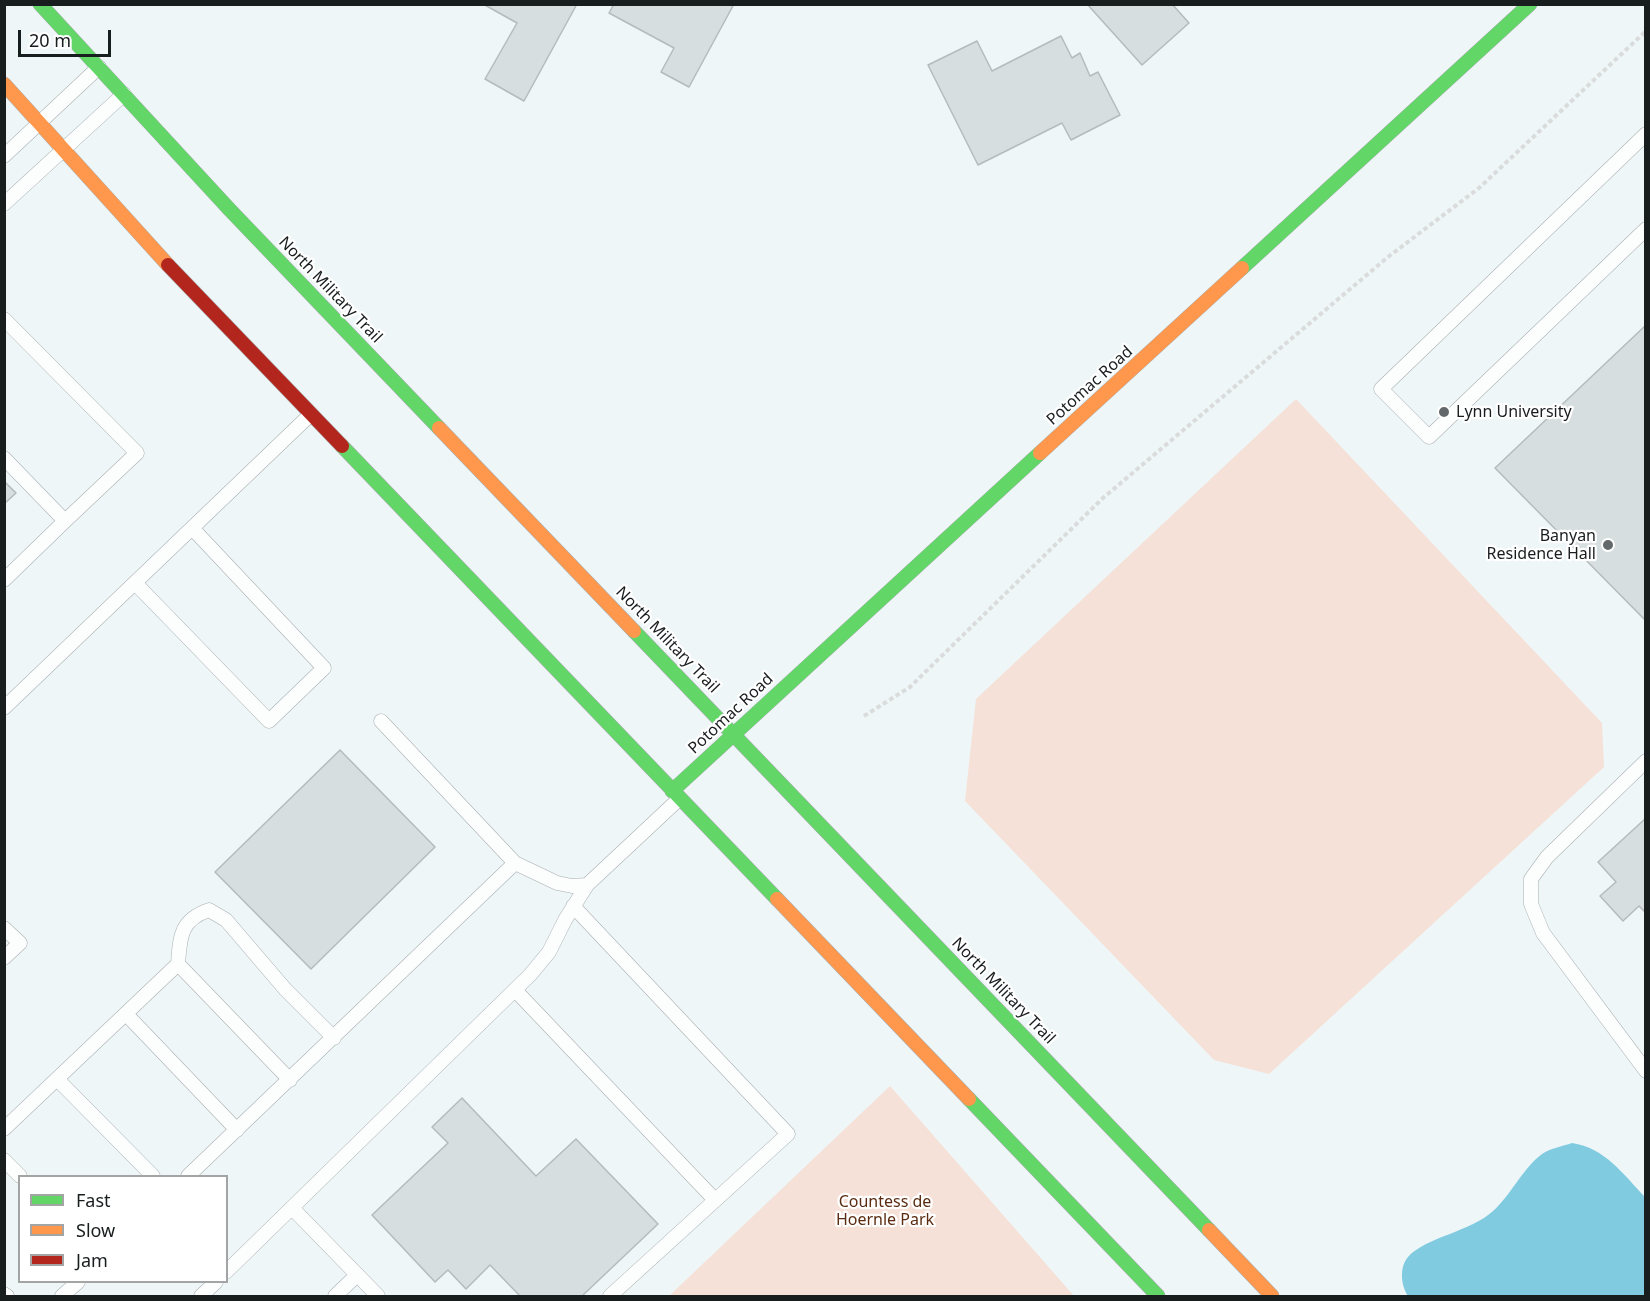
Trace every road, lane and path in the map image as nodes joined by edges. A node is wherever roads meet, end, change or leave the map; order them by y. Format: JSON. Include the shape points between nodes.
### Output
{"nodes":[{"id":1,"x":40,"y":4,"type":"edge"},
{"id":2,"x":1530,"y":4,"type":"edge"},
{"id":3,"x":1646,"y":31,"type":"edge"},
{"id":4,"x":99,"y":67,"type":"junction"},
{"id":5,"x":4,"y":84,"type":"edge"},
{"id":6,"x":124,"y":94,"type":"junction"},
{"id":7,"x":39,"y":121,"type":"junction"},
{"id":8,"x":1646,"y":134,"type":"edge"},
{"id":9,"x":64,"y":149,"type":"junction"},
{"id":10,"x":4,"y":156,"type":"edge"},
{"id":11,"x":4,"y":204,"type":"edge"},
{"id":12,"x":1646,"y":229,"type":"edge"},
{"id":13,"x":4,"y":319,"type":"edge"},
{"id":14,"x":311,"y":414,"type":"junction"},
{"id":15,"x":4,"y":458,"type":"edge"},
{"id":16,"x":65,"y":521,"type":"junction"},
{"id":17,"x":192,"y":528,"type":"junction"},
{"id":18,"x":4,"y":580,"type":"edge"},
{"id":19,"x":135,"y":583,"type":"junction"},
{"id":20,"x":4,"y":708,"type":"edge"},
{"id":21,"x":864,"y":716,"type":"dead end"},
{"id":22,"x":381,"y":721,"type":"dead end"},
{"id":23,"x":734,"y":734,"type":"junction"},
{"id":24,"x":1646,"y":761,"type":"edge"},
{"id":25,"x":676,"y":795,"type":"junction"},
{"id":26,"x":515,"y":863,"type":"junction"},
{"id":27,"x":587,"y":885,"type":"junction"},
{"id":28,"x":573,"y":906,"type":"junction"},
{"id":29,"x":4,"y":928,"type":"edge"},
{"id":30,"x":4,"y":958,"type":"edge"},
{"id":31,"x":178,"y":964,"type":"junction"},
{"id":32,"x":515,"y":990,"type":"junction"},
{"id":33,"x":126,"y":1014,"type":"junction"},
{"id":34,"x":334,"y":1038,"type":"junction"},
{"id":35,"x":1646,"y":1071,"type":"edge"},
{"id":36,"x":57,"y":1079,"type":"junction"},
{"id":37,"x":290,"y":1080,"type":"junction"},
{"id":38,"x":4,"y":1129,"type":"edge"},
{"id":39,"x":237,"y":1130,"type":"junction"},
{"id":40,"x":4,"y":1160,"type":"edge"},
{"id":41,"x":19,"y":1175,"type":"edge"},
{"id":42,"x":152,"y":1175,"type":"edge"},
{"id":43,"x":189,"y":1175,"type":"edge"},
{"id":44,"x":715,"y":1200,"type":"junction"},
{"id":45,"x":293,"y":1209,"type":"junction"},
{"id":46,"x":228,"y":1270,"type":"edge"},
{"id":47,"x":357,"y":1275,"type":"junction"},
{"id":48,"x":76,"y":1283,"type":"edge"},
{"id":49,"x":214,"y":1283,"type":"edge"},
{"id":50,"x":62,"y":1296,"type":"edge"},
{"id":51,"x":201,"y":1296,"type":"edge"},
{"id":52,"x":334,"y":1296,"type":"edge"},
{"id":53,"x":378,"y":1296,"type":"edge"},
{"id":54,"x":610,"y":1296,"type":"edge"},
{"id":55,"x":1158,"y":1296,"type":"edge"},
{"id":56,"x":1272,"y":1296,"type":"edge"}],
"edges":[{"from":1,"to":4,"type":"main road","name":"North Military Trail"},
{"from":2,"to":23,"type":"main road","name":"Potomac Road"},
{"from":3,"to":21,"type":"path","via":[[1479,188],[1388,257],[1103,498],[910,687]]},
{"from":4,"to":6,"type":"main road","name":"North Military Trail"},
{"from":4,"to":7,"type":"lane"},
{"from":5,"to":7,"type":"main road"},
{"from":6,"to":9,"type":"lane"},
{"from":6,"to":23,"type":"main road","name":"North Military Trail","via":[[230,210]]},
{"from":7,"to":9,"type":"main road"},
{"from":7,"to":10,"type":"lane"},
{"from":8,"to":12,"type":"lane","via":[[1381,389],[1429,437]]},
{"from":9,"to":11,"type":"lane"},
{"from":9,"to":14,"type":"main road"},
{"from":13,"to":16,"type":"lane","via":[[137,453]]},
{"from":14,"to":17,"type":"lane"},
{"from":14,"to":25,"type":"main road"},
{"from":15,"to":16,"type":"lane"},
{"from":16,"to":18,"type":"lane"},
{"from":17,"to":19,"type":"lane"},
{"from":17,"to":19,"type":"lane","via":[[324,668],[269,721]]},
{"from":19,"to":20,"type":"lane"},
{"from":22,"to":26,"type":"lane"},
{"from":23,"to":25,"type":"main road","name":"Potomac Road"},
{"from":23,"to":56,"type":"main road","name":"North Military Trail"},
{"from":24,"to":35,"type":"lane","via":[[1547,857],[1531,879],[1531,904],[1544,933]]},
{"from":25,"to":27,"type":"lane"},
{"from":25,"to":55,"type":"main road"},
{"from":26,"to":27,"type":"lane","via":[[557,883]]},
{"from":26,"to":34,"type":"lane"},
{"from":27,"to":28,"type":"lane"},
{"from":28,"to":32,"type":"lane","via":[[549,952]]},
{"from":28,"to":44,"type":"lane","via":[[788,1134]]},
{"from":29,"to":30,"type":"lane","via":[[20,943]]},
{"from":31,"to":33,"type":"lane"},
{"from":31,"to":34,"type":"lane","via":[[184,928],[194,915],[209,910],[226,920],[285,989]]},
{"from":31,"to":37,"type":"lane"},
{"from":32,"to":44,"type":"lane"},
{"from":32,"to":45,"type":"lane"},
{"from":33,"to":36,"type":"lane"},
{"from":33,"to":39,"type":"lane"},
{"from":34,"to":37,"type":"lane"},
{"from":36,"to":38,"type":"lane"},
{"from":36,"to":42,"type":"lane"},
{"from":37,"to":39,"type":"lane"},
{"from":39,"to":43,"type":"lane"},
{"from":40,"to":41,"type":"lane"},
{"from":44,"to":54,"type":"lane"},
{"from":45,"to":46,"type":"lane"},
{"from":45,"to":47,"type":"lane"},
{"from":47,"to":52,"type":"lane"},
{"from":47,"to":53,"type":"lane"},
{"from":48,"to":50,"type":"lane"},
{"from":49,"to":51,"type":"lane"}]}
